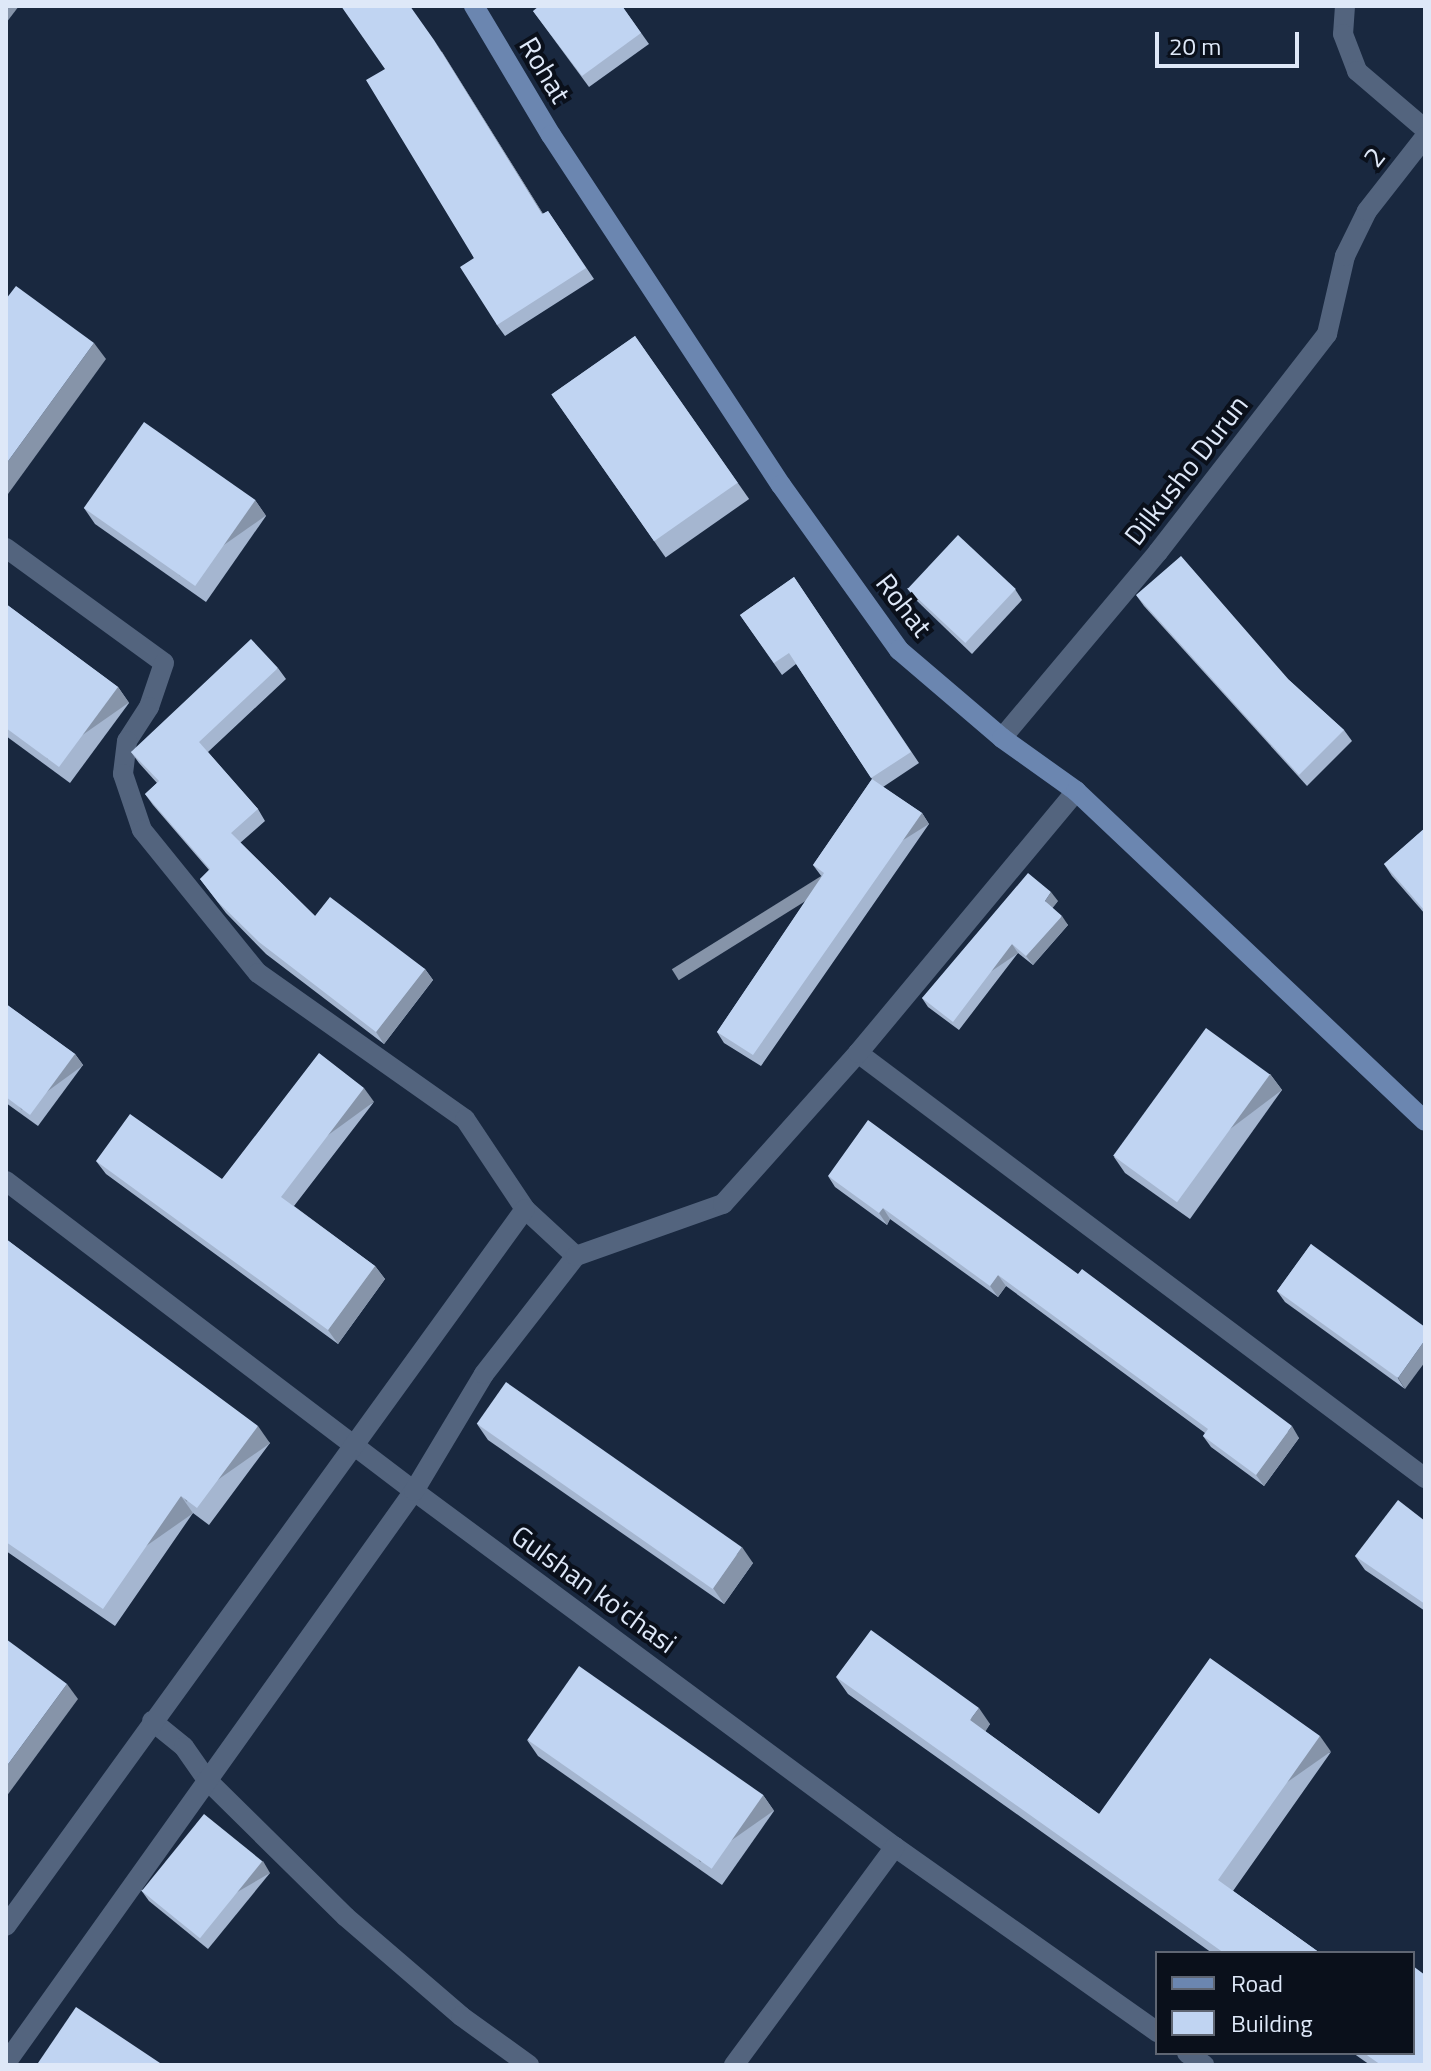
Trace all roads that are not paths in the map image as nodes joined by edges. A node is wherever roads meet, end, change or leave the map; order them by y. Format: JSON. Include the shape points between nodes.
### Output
{"nodes":[{"id":1,"x":474,"y":6,"type":"edge"},
{"id":2,"x":1345,"y":6,"type":"edge"},
{"id":3,"x":1425,"y":129,"type":"edge"},
{"id":4,"x":1425,"y":137,"type":"edge"},
{"id":5,"x":1367,"y":211,"type":"joint"},
{"id":6,"x":6,"y":548,"type":"edge"},
{"id":7,"x":1002,"y":738,"type":"junction"},
{"id":8,"x":1076,"y":791,"type":"junction"},
{"id":9,"x":858,"y":1053,"type":"junction"},
{"id":10,"x":1425,"y":1121,"type":"edge"},
{"id":11,"x":6,"y":1181,"type":"edge"},
{"id":12,"x":525,"y":1209,"type":"junction"},
{"id":13,"x":576,"y":1256,"type":"junction"},
{"id":14,"x":353,"y":1445,"type":"junction"},
{"id":15,"x":1425,"y":1478,"type":"edge"},
{"id":16,"x":414,"y":1491,"type":"junction"},
{"id":17,"x":152,"y":1721,"type":"junction"},
{"id":18,"x":207,"y":1780,"type":"junction"},
{"id":19,"x":895,"y":1847,"type":"junction"},
{"id":20,"x":6,"y":1926,"type":"edge"},
{"id":21,"x":1155,"y":2031,"type":"edge"},
{"id":22,"x":6,"y":2063,"type":"edge"},
{"id":23,"x":529,"y":2065,"type":"edge"},
{"id":24,"x":734,"y":2065,"type":"edge"}],
"edges":[{"from":1,"to":7,"type":"street","name":"Rohat","via":[[551,135],[772,472],[899,650]]},
{"from":2,"to":3,"type":"street","via":[[1343,34],[1357,71]]},
{"from":4,"to":5,"type":"street","name":"2"},
{"from":5,"to":7,"type":"street","name":"Dilkusho Durun","via":[[1345,256],[1327,334],[1158,552]]},
{"from":6,"to":12,"type":"street","via":[[164,663],[149,707],[127,741],[123,774],[142,830],[258,973],[465,1119]]},
{"from":7,"to":8,"type":"street","name":"Rohat"},
{"from":8,"to":9,"type":"street"},
{"from":8,"to":10,"type":"street","name":"Rohat"},
{"from":9,"to":13,"type":"street","via":[[723,1204]]},
{"from":9,"to":15,"type":"street"},
{"from":11,"to":14,"type":"street","name":"Gulshan ko'chasi"},
{"from":12,"to":13,"type":"street"},
{"from":12,"to":14,"type":"street"},
{"from":13,"to":16,"type":"street","via":[[484,1374]]},
{"from":14,"to":16,"type":"street","name":"Gulshan ko'chasi"},
{"from":14,"to":17,"type":"street"},
{"from":16,"to":18,"type":"street"},
{"from":16,"to":19,"type":"street","name":"Gulshan ko'chasi"},
{"from":17,"to":18,"type":"street","via":[[184,1747]]},
{"from":17,"to":20,"type":"street"},
{"from":18,"to":22,"type":"street"},
{"from":18,"to":23,"type":"street","via":[[346,1917],[461,2016]]},
{"from":19,"to":21,"type":"street","name":"Gulshan ko'chasi"},
{"from":19,"to":24,"type":"street"}]}
